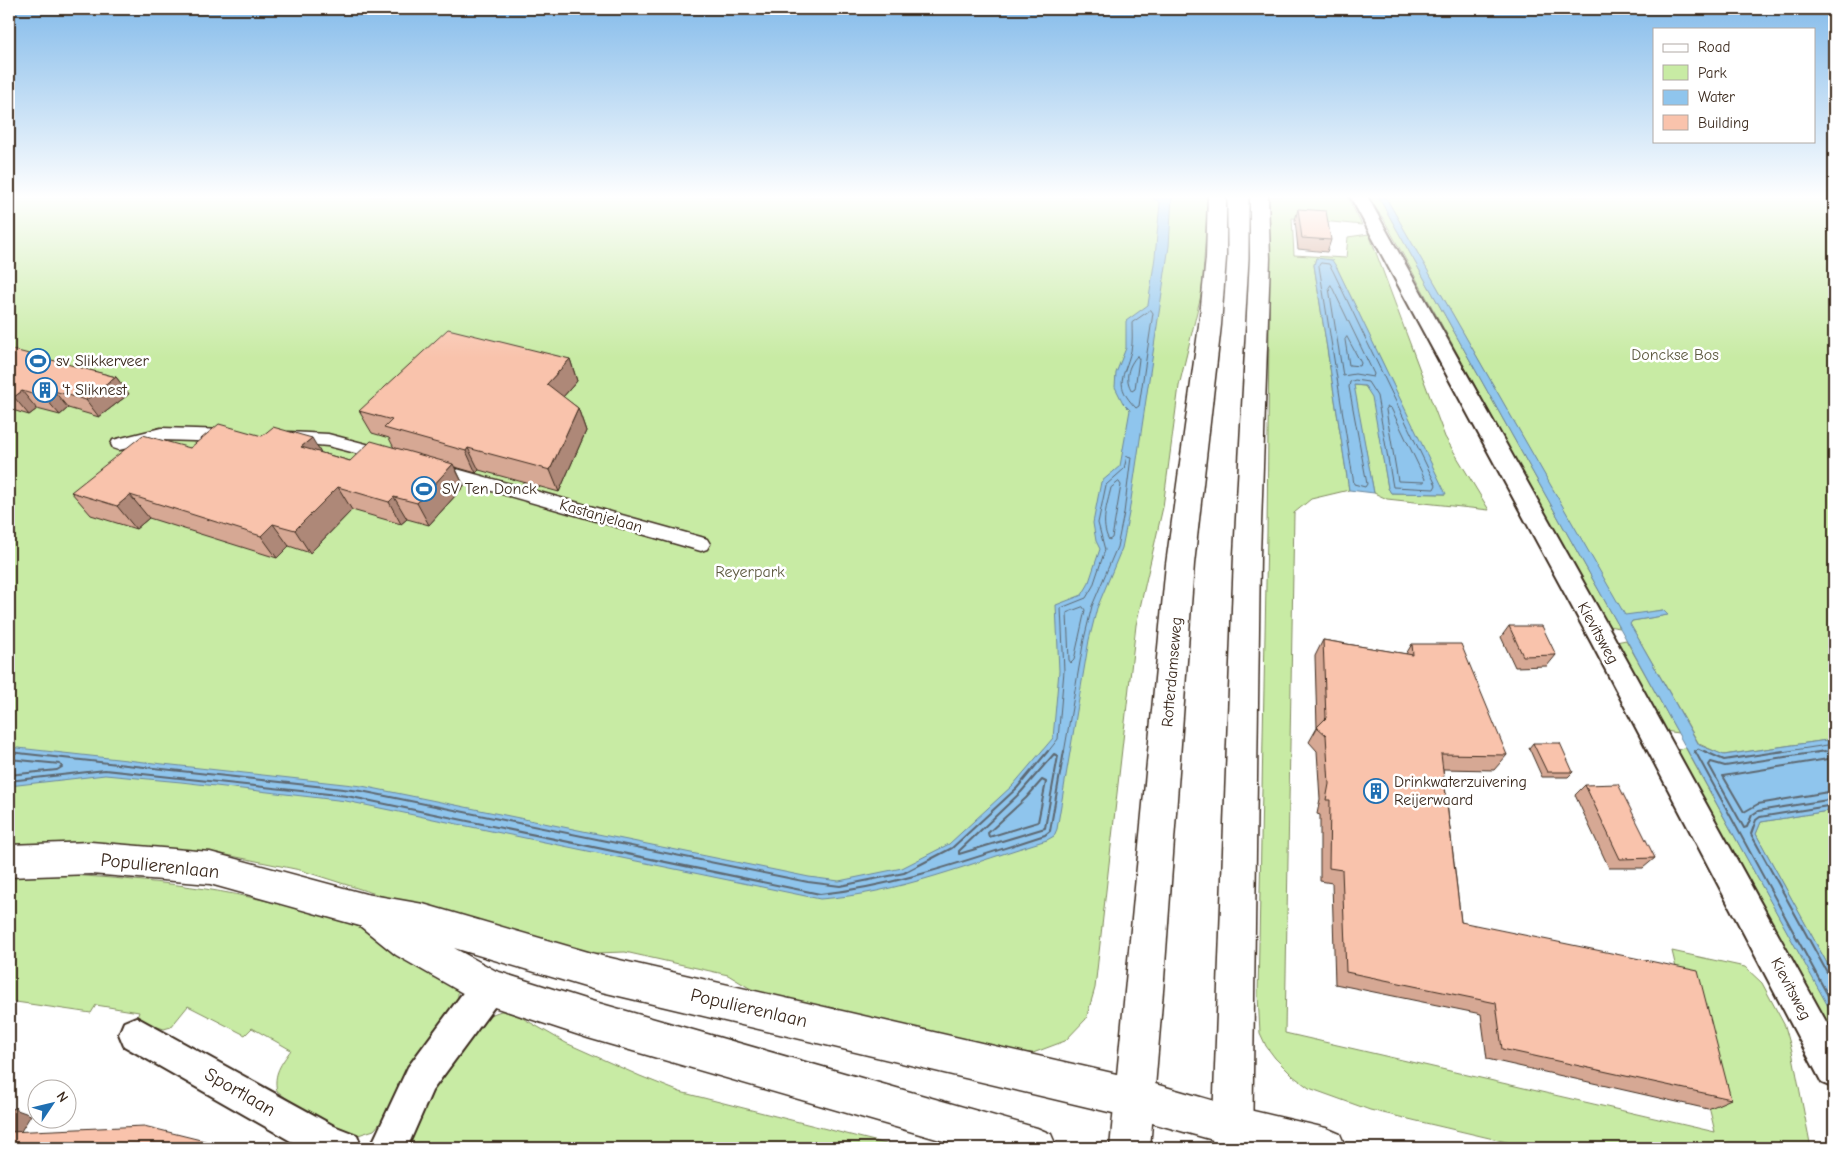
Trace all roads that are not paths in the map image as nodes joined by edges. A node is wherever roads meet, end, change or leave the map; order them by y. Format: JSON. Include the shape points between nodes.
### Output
{"nodes":[{"id":1,"x":1216,"y":250,"type":"edge"},
{"id":2,"x":1260,"y":250,"type":"edge"},
{"id":3,"x":1388,"y":250,"type":"edge"},
{"id":4,"x":250,"y":437,"type":"edge"},
{"id":5,"x":269,"y":438,"type":"edge"},
{"id":6,"x":119,"y":444,"type":"dead end"},
{"id":7,"x":399,"y":458,"type":"edge"},
{"id":8,"x":418,"y":464,"type":"edge"},
{"id":9,"x":701,"y":544,"type":"dead end"},
{"id":10,"x":9,"y":861,"type":"edge"},
{"id":11,"x":366,"y":911,"type":"junction"},
{"id":12,"x":488,"y":987,"type":"junction"},
{"id":13,"x":136,"y":1034,"type":"dead end"},
{"id":14,"x":1834,"y":1072,"type":"edge"},
{"id":15,"x":1134,"y":1098,"type":"junction"},
{"id":16,"x":1232,"y":1137,"type":"edge"},
{"id":17,"x":344,"y":1148,"type":"edge"},
{"id":18,"x":388,"y":1148,"type":"edge"},
{"id":19,"x":1037,"y":1148,"type":"edge"},
{"id":20,"x":1130,"y":1148,"type":"edge"},
{"id":21,"x":1326,"y":1148,"type":"edge"}],
"edges":[{"from":1,"to":15,"type":"main road","name":"Rotterdamseweg","via":[[1180,564]]},
{"from":2,"to":16,"type":"main road","via":[[1247,555]]},
{"from":3,"to":14,"type":"street","name":"Kievitsweg"},
{"from":4,"to":6,"type":"street","via":[[161,434]]},
{"from":5,"to":7,"type":"street","via":[[328,440]]},
{"from":8,"to":9,"type":"street","name":"Kastanjelaan"},
{"from":10,"to":11,"type":"main road","name":"Populierenlaan","via":[[91,858],[210,868]]},
{"from":11,"to":12,"type":"main road","name":"Populierenlaan","via":[[409,942]]},
{"from":11,"to":15,"type":"main road","name":"Populierenlaan","via":[[422,921],[602,974]]},
{"from":12,"to":18,"type":"street","via":[[420,1079]]},
{"from":12,"to":19,"type":"main road","name":"Populierenlaan","via":[[588,1019]]},
{"from":13,"to":17,"type":"street","name":"Sportlaan","via":[[322,1139]]},
{"from":15,"to":16,"type":"main road","name":"Populierenlaan"},
{"from":15,"to":20,"type":"main road","name":"Rotterdamseweg"},
{"from":16,"to":21,"type":"main road","name":"Populierenlaan"}]}
